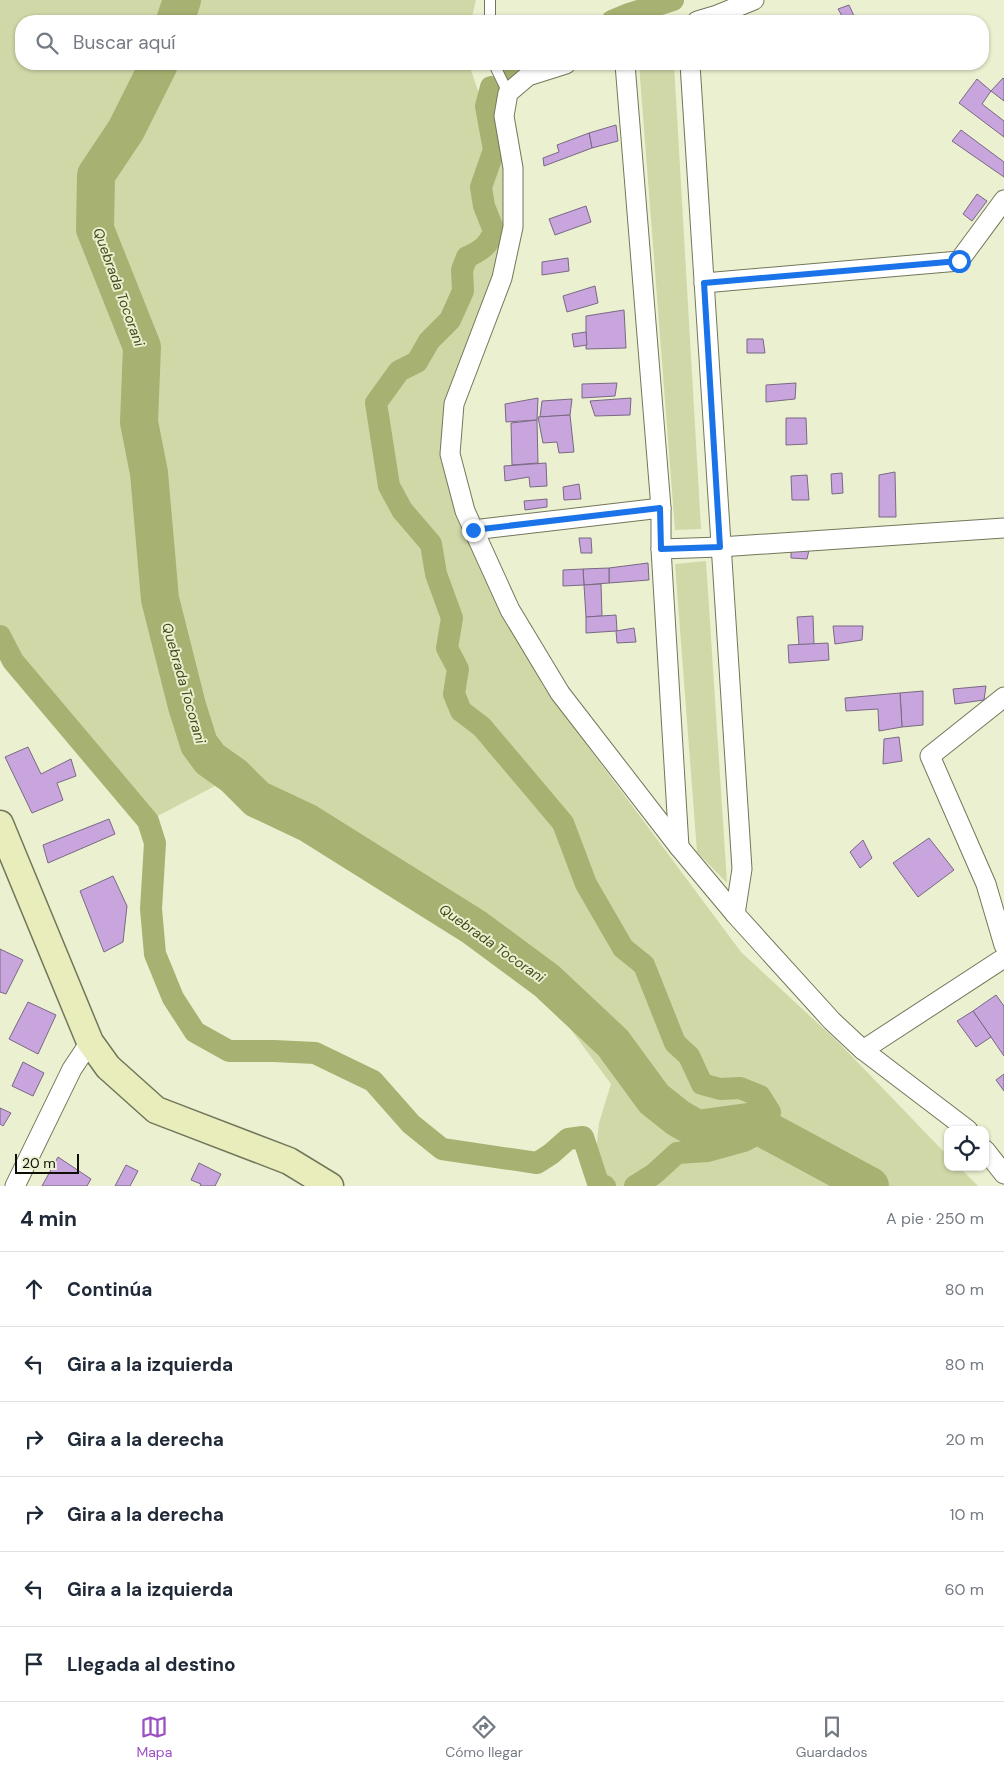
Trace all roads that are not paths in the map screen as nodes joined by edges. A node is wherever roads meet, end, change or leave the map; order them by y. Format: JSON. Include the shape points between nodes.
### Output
{"nodes":[{"id":1,"x":490,"y":0,"type":"edge"},
{"id":2,"x":754,"y":0,"type":"edge"},
{"id":3,"x":490,"y":15,"type":"edge"},
{"id":4,"x":717,"y":15,"type":"edge"},
{"id":5,"x":497,"y":70,"type":"edge"},
{"id":6,"x":547,"y":70,"type":"edge"},
{"id":7,"x":625,"y":70,"type":"edge"},
{"id":8,"x":690,"y":70,"type":"edge"},
{"id":9,"x":508,"y":94,"type":"junction"},
{"id":10,"x":1004,"y":200,"type":"edge"},
{"id":11,"x":704,"y":283,"type":"junction"},
{"id":12,"x":660,"y":508,"type":"junction"},
{"id":13,"x":1004,"y":528,"type":"edge"},
{"id":14,"x":473,"y":530,"type":"junction"},
{"id":15,"x":720,"y":547,"type":"junction"},
{"id":16,"x":661,"y":549,"type":"junction"},
{"id":17,"x":1004,"y":696,"type":"edge"},
{"id":18,"x":0,"y":824,"type":"edge"},
{"id":19,"x":679,"y":847,"type":"junction"},
{"id":20,"x":735,"y":914,"type":"junction"},
{"id":21,"x":1004,"y":945,"type":"edge"},
{"id":22,"x":1004,"y":958,"type":"edge"},
{"id":23,"x":90,"y":1042,"type":"junction"},
{"id":24,"x":863,"y":1050,"type":"junction"},
{"id":25,"x":963,"y":1126,"type":"edge"},
{"id":26,"x":989,"y":1155,"type":"edge"},
{"id":27,"x":1004,"y":1174,"type":"edge"},
{"id":28,"x":15,"y":1186,"type":"edge"},
{"id":29,"x":330,"y":1186,"type":"edge"}],
"edges":[{"from":1,"to":3,"type":"lane"},
{"from":2,"to":4,"type":"street"},
{"from":5,"to":9,"type":"lane"},
{"from":6,"to":9,"type":"street","via":[[528,76]]},
{"from":7,"to":12,"type":"street"},
{"from":8,"to":11,"type":"street"},
{"from":9,"to":14,"type":"street","via":[[504,116],[513,168],[513,227],[502,278],[454,404],[450,454],[464,511]]},
{"from":10,"to":11,"type":"street","via":[[959,261]]},
{"from":11,"to":15,"type":"street"},
{"from":12,"to":14,"type":"street"},
{"from":12,"to":16,"type":"street"},
{"from":13,"to":15,"type":"street"},
{"from":14,"to":19,"type":"street","via":[[510,610],[560,693]]},
{"from":15,"to":16,"type":"street"},
{"from":15,"to":20,"type":"street","via":[[742,869]]},
{"from":16,"to":19,"type":"street"},
{"from":17,"to":21,"type":"street","via":[[930,756],[986,884]]},
{"from":18,"to":23,"type":"street"},
{"from":19,"to":20,"type":"street"},
{"from":20,"to":24,"type":"street","via":[[832,1021]]},
{"from":22,"to":24,"type":"street"},
{"from":23,"to":28,"type":"street","via":[[72,1069]]},
{"from":23,"to":29,"type":"street","via":[[108,1067],[156,1110],[289,1161]]},
{"from":24,"to":25,"type":"street"},
{"from":26,"to":27,"type":"street"}]}
